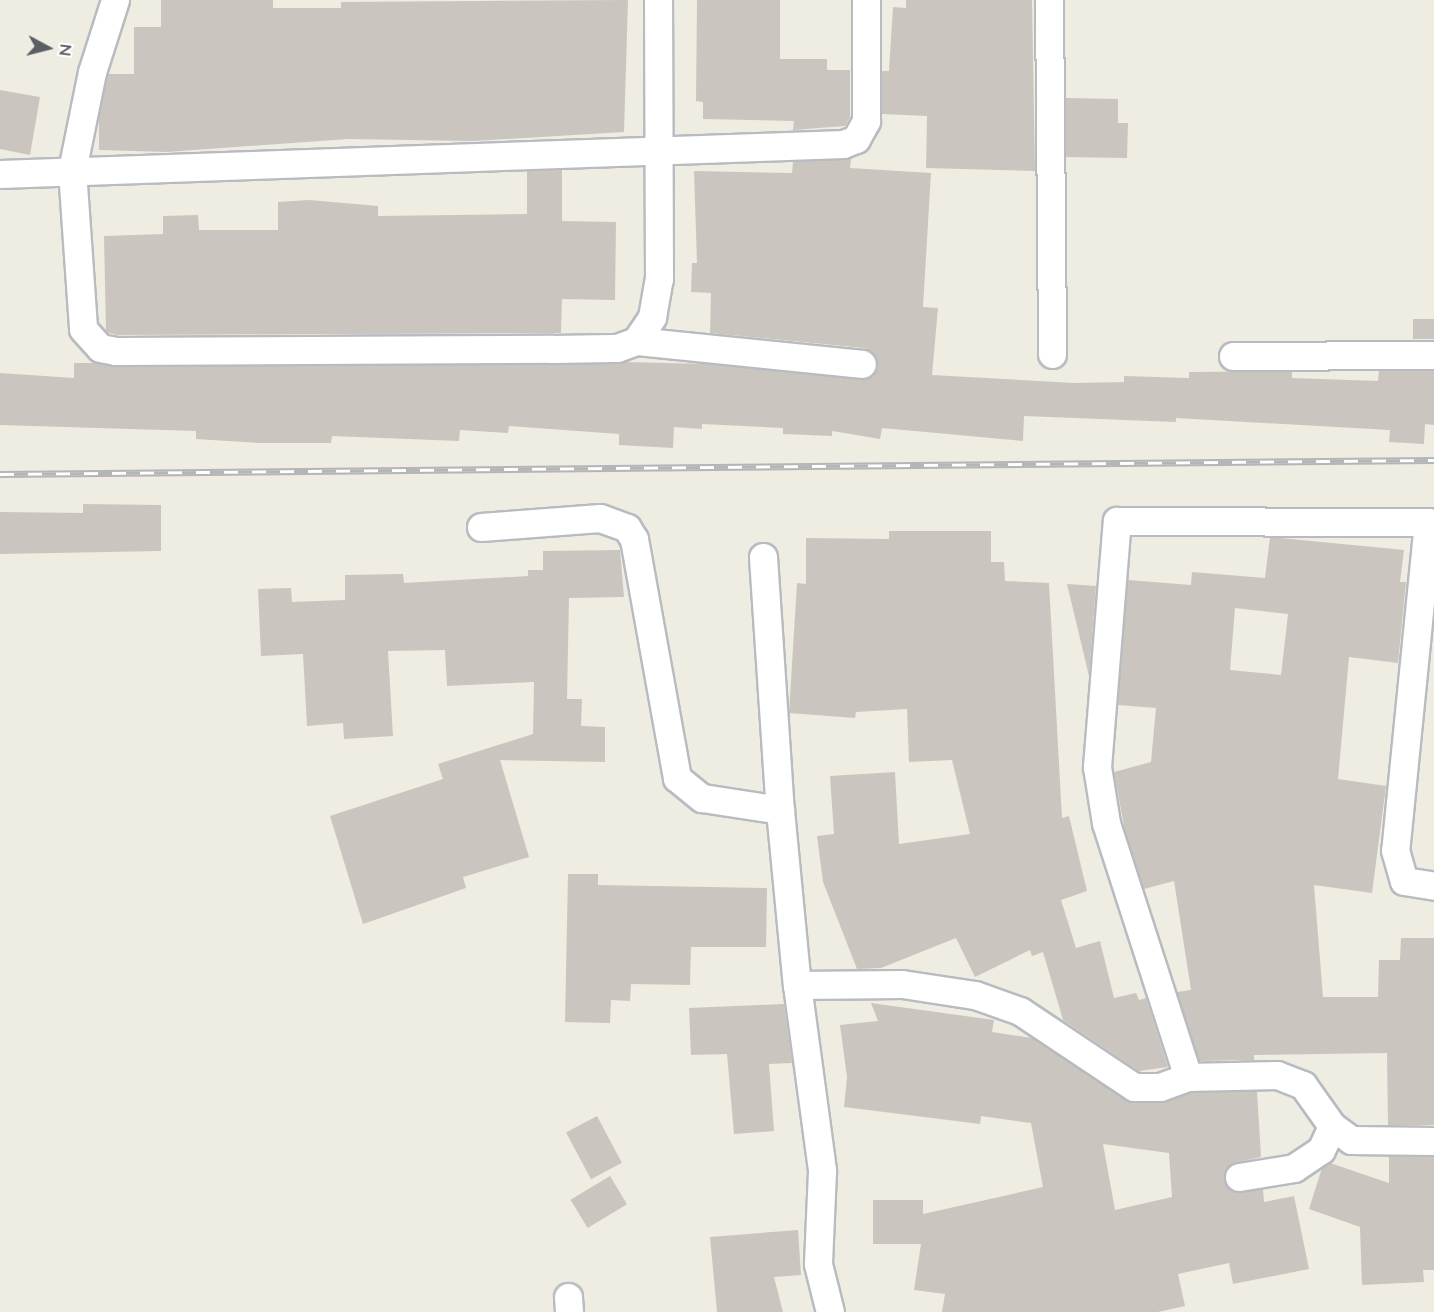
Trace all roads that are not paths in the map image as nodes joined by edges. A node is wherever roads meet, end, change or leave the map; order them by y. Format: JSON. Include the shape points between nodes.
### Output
{"nodes":[{"id":1,"x":115,"y":0,"type":"edge"},
{"id":2,"x":658,"y":0,"type":"edge"},
{"id":3,"x":866,"y":0,"type":"edge"},
{"id":4,"x":1049,"y":0,"type":"edge"},
{"id":5,"x":658,"y":148,"type":"junction"},
{"id":6,"x":72,"y":170,"type":"junction"},
{"id":7,"x":0,"y":174,"type":"edge"},
{"id":8,"x":636,"y":341,"type":"junction"},
{"id":9,"x":1052,"y":354,"type":"dead end"},
{"id":10,"x":1233,"y":356,"type":"dead end"},
{"id":11,"x":1434,"y":356,"type":"edge"},
{"id":12,"x":862,"y":364,"type":"dead end"},
{"id":13,"x":1431,"y":521,"type":"edge"},
{"id":14,"x":481,"y":527,"type":"dead end"},
{"id":15,"x":763,"y":557,"type":"dead end"},
{"id":16,"x":780,"y":810,"type":"junction"},
{"id":17,"x":1434,"y":886,"type":"edge"},
{"id":18,"x":797,"y":985,"type":"junction"},
{"id":19,"x":1188,"y":1077,"type":"junction"},
{"id":20,"x":1332,"y":1126,"type":"junction"},
{"id":21,"x":1434,"y":1141,"type":"edge"},
{"id":22,"x":1239,"y":1177,"type":"dead end"},
{"id":23,"x":830,"y":1312,"type":"edge"}],
"edges":[{"from":1,"to":6,"type":"street","via":[[92,72]]},
{"from":2,"to":5,"type":"street"},
{"from":3,"to":5,"type":"street","via":[[866,121],[856,139],[843,144]]},
{"from":4,"to":9,"type":"street"},
{"from":5,"to":6,"type":"street"},
{"from":5,"to":8,"type":"street","via":[[657,300],[652,317]]},
{"from":6,"to":7,"type":"street"},
{"from":6,"to":8,"type":"street","via":[[83,329],[100,348],[552,349],[617,348]]},
{"from":8,"to":12,"type":"street"},
{"from":10,"to":11,"type":"street"},
{"from":13,"to":17,"type":"street","via":[[1395,850],[1404,880]]},
{"from":13,"to":19,"type":"street","via":[[1117,521],[1096,767],[1106,823]]},
{"from":14,"to":16,"type":"street","via":[[600,518],[627,528],[634,539],[677,778],[702,798]]},
{"from":15,"to":16,"type":"street"},
{"from":16,"to":18,"type":"street"},
{"from":18,"to":19,"type":"street","via":[[902,984],[975,995],[1020,1011],[1134,1087],[1160,1088]]},
{"from":18,"to":23,"type":"street","via":[[822,1171],[818,1264]]},
{"from":19,"to":20,"type":"street","via":[[1277,1075],[1292,1079],[1313,1095]]},
{"from":20,"to":21,"type":"street","via":[[1360,1143]]},
{"from":20,"to":22,"type":"street","via":[[1321,1150],[1294,1168]]}]}
